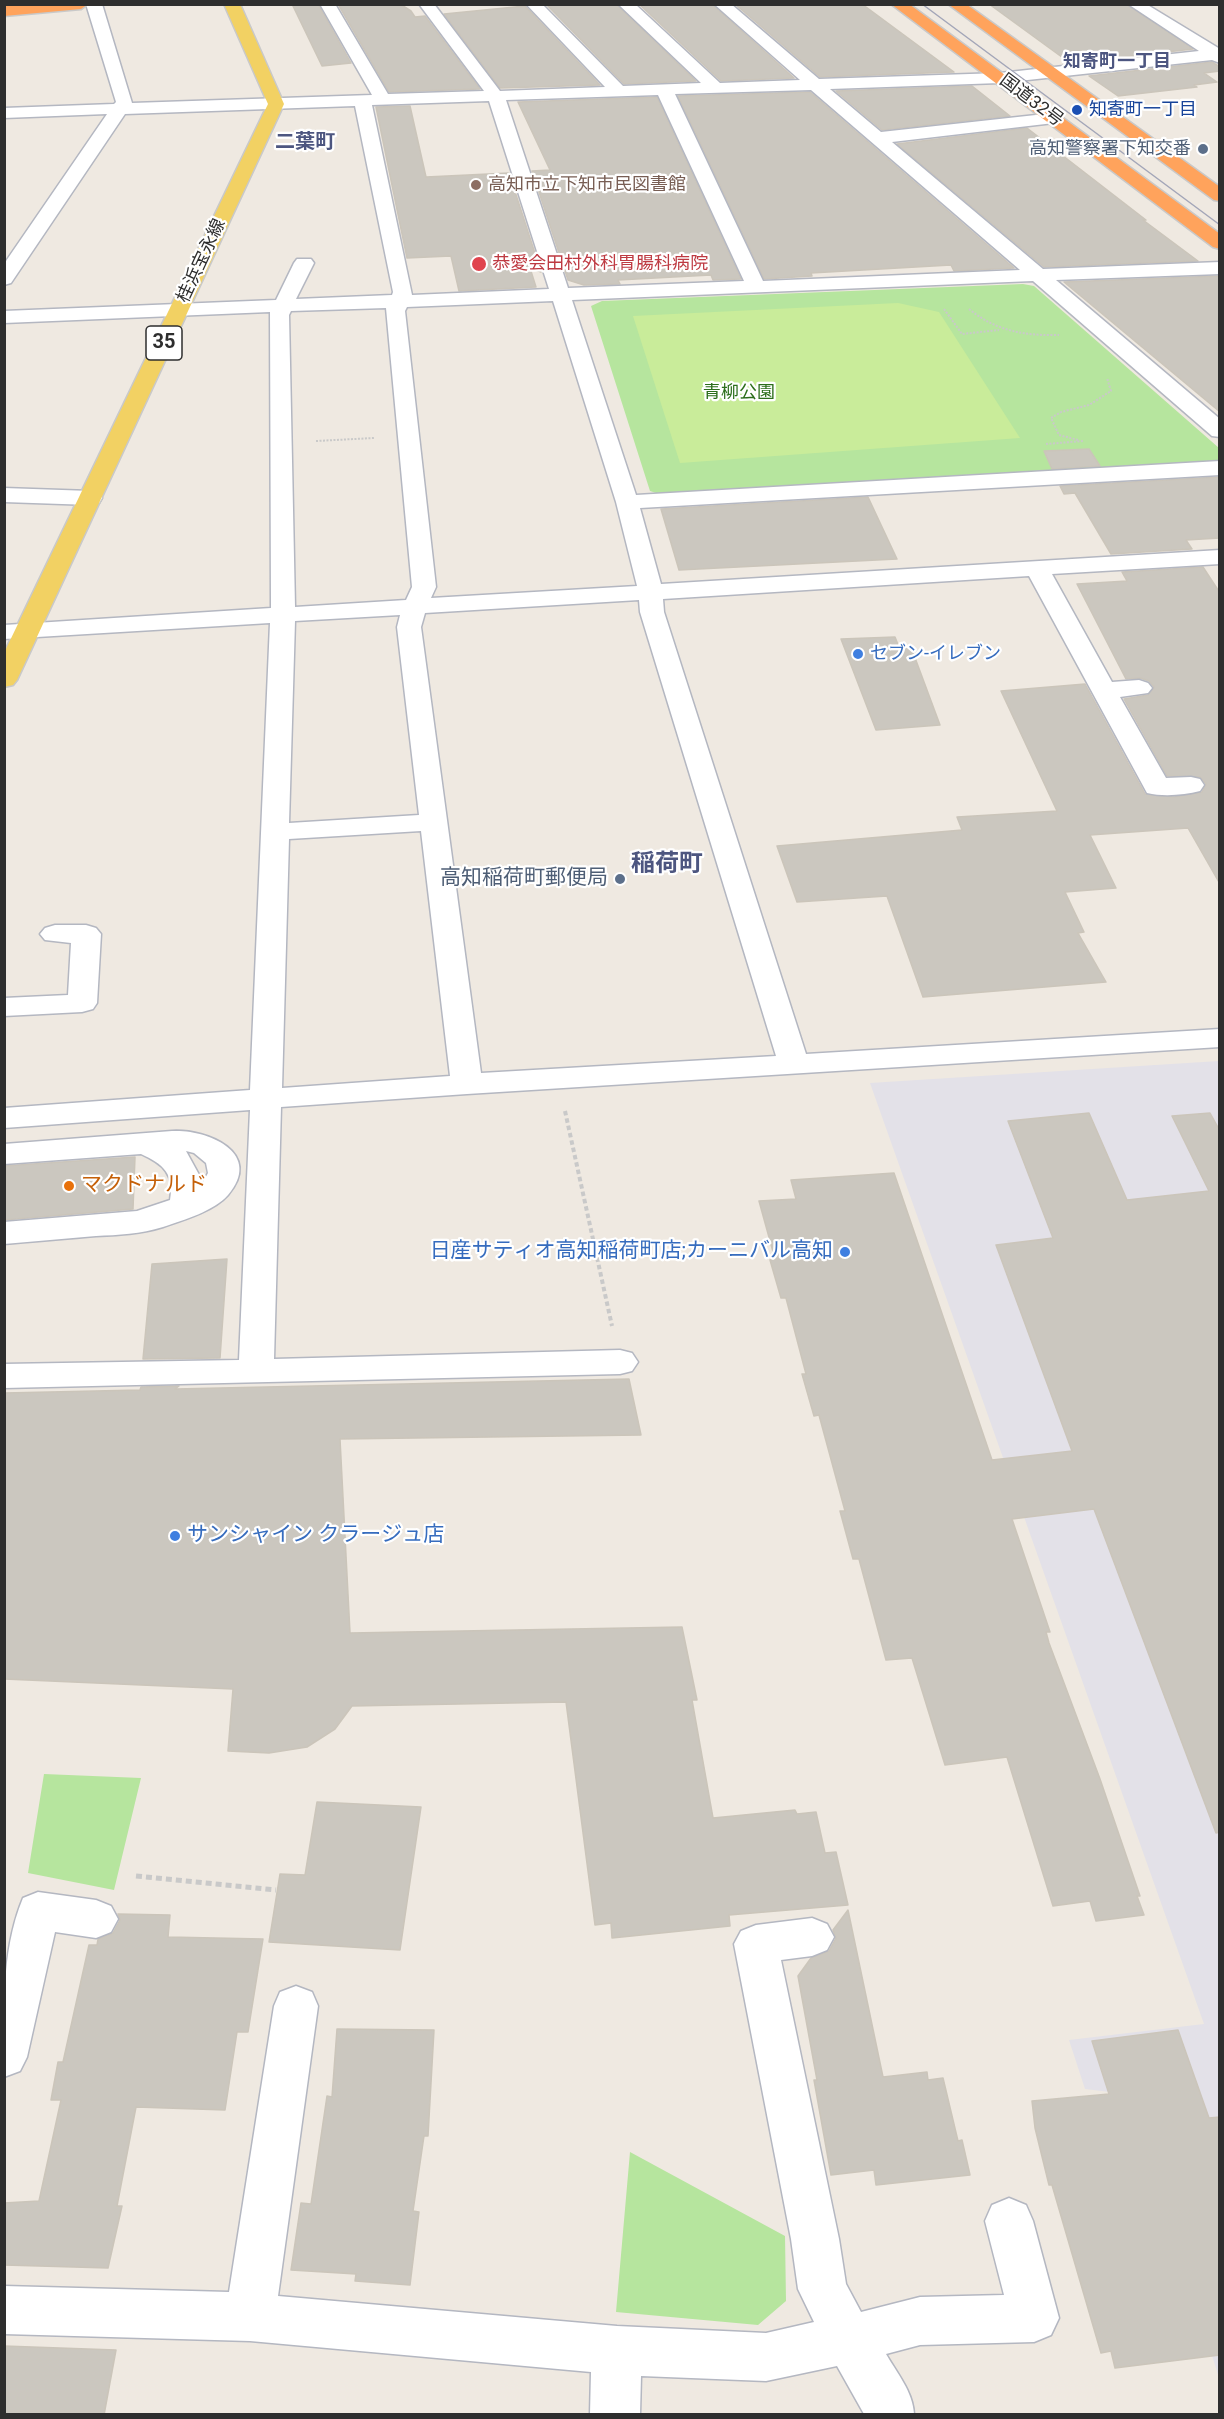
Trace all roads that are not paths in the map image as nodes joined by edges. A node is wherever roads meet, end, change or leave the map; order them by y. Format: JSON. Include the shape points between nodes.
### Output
{"nodes":[{"id":1,"x":81,"y":4,"type":"edge"},
{"id":2,"x":94,"y":4,"type":"edge"},
{"id":3,"x":232,"y":4,"type":"edge"},
{"id":4,"x":327,"y":4,"type":"edge"},
{"id":5,"x":445,"y":4,"type":"edge"},
{"id":6,"x":533,"y":4,"type":"edge"},
{"id":7,"x":721,"y":4,"type":"edge"},
{"id":8,"x":898,"y":4,"type":"edge"},
{"id":9,"x":955,"y":4,"type":"edge"},
{"id":10,"x":1135,"y":4,"type":"edge"},
{"id":11,"x":427,"y":5,"type":"edge"},
{"id":12,"x":627,"y":6,"type":"edge"},
{"id":13,"x":648,"y":6,"type":"edge"},
{"id":14,"x":4,"y":11,"type":"edge"},
{"id":15,"x":1218,"y":56,"type":"edge"},
{"id":16,"x":1052,"y":74,"type":"junction"},
{"id":17,"x":1000,"y":78,"type":"junction"},
{"id":18,"x":814,"y":84,"type":"junction"},
{"id":19,"x":716,"y":88,"type":"junction"},
{"id":20,"x":664,"y":90,"type":"junction"},
{"id":21,"x":619,"y":92,"type":"junction"},
{"id":22,"x":496,"y":96,"type":"junction"},
{"id":23,"x":373,"y":100,"type":"junction"},
{"id":24,"x":276,"y":104,"type":"junction"},
{"id":25,"x":120,"y":110,"type":"junction"},
{"id":26,"x":4,"y":113,"type":"edge"},
{"id":27,"x":1054,"y":118,"type":"junction"},
{"id":28,"x":877,"y":138,"type":"junction"},
{"id":29,"x":1220,"y":196,"type":"edge"},
{"id":30,"x":1220,"y":243,"type":"edge"},
{"id":31,"x":304,"y":263,"type":"dead end"},
{"id":32,"x":1220,"y":268,"type":"edge"},
{"id":33,"x":1040,"y":275,"type":"junction"},
{"id":34,"x":4,"y":279,"type":"edge"},
{"id":35,"x":756,"y":287,"type":"junction"},
{"id":36,"x":561,"y":296,"type":"junction"},
{"id":37,"x":400,"y":302,"type":"junction"},
{"id":38,"x":283,"y":306,"type":"junction"},
{"id":39,"x":178,"y":311,"type":"junction"},
{"id":40,"x":4,"y":317,"type":"edge"},
{"id":41,"x":1220,"y":431,"type":"edge"},
{"id":42,"x":1220,"y":468,"type":"edge"},
{"id":43,"x":4,"y":495,"type":"edge"},
{"id":44,"x":91,"y":498,"type":"junction"},
{"id":45,"x":627,"y":502,"type":"junction"},
{"id":46,"x":1220,"y":557,"type":"edge"},
{"id":47,"x":1037,"y":568,"type":"junction"},
{"id":48,"x":650,"y":592,"type":"junction"},
{"id":49,"x":415,"y":606,"type":"junction"},
{"id":50,"x":283,"y":615,"type":"junction"},
{"id":51,"x":29,"y":630,"type":"junction"},
{"id":52,"x":4,"y":632,"type":"edge"},
{"id":53,"x":4,"y":680,"type":"edge"},
{"id":54,"x":1139,"y":688,"type":"dead end"},
{"id":55,"x":1105,"y":690,"type":"junction"},
{"id":56,"x":1191,"y":785,"type":"dead end"},
{"id":57,"x":434,"y":822,"type":"junction"},
{"id":58,"x":275,"y":832,"type":"junction"},
{"id":59,"x":55,"y":934,"type":"dead end"},
{"id":60,"x":4,"y":1007,"type":"edge"},
{"id":61,"x":1220,"y":1038,"type":"edge"},
{"id":62,"x":794,"y":1065,"type":"junction"},
{"id":63,"x":467,"y":1084,"type":"junction"},
{"id":64,"x":266,"y":1098,"type":"junction"},
{"id":65,"x":4,"y":1118,"type":"edge"},
{"id":66,"x":4,"y":1154,"type":"edge"},
{"id":67,"x":4,"y":1233,"type":"edge"},
{"id":68,"x":620,"y":1362,"type":"road end"},
{"id":69,"x":256,"y":1372,"type":"junction"},
{"id":70,"x":4,"y":1376,"type":"edge"},
{"id":71,"x":96,"y":1919,"type":"dead end"},
{"id":72,"x":812,"y":1937,"type":"dead end"},
{"id":73,"x":296,"y":2006,"type":"dead end"},
{"id":74,"x":4,"y":2057,"type":"edge"},
{"id":75,"x":1009,"y":2221,"type":"dead end"},
{"id":76,"x":4,"y":2310,"type":"edge"},
{"id":77,"x":250,"y":2317,"type":"junction"},
{"id":78,"x":849,"y":2340,"type":"junction"},
{"id":79,"x":617,"y":2350,"type":"junction"},
{"id":80,"x":615,"y":2415,"type":"edge"},
{"id":81,"x":889,"y":2415,"type":"edge"}],
"edges":[{"from":1,"to":14,"type":"highway"},
{"from":2,"to":25,"type":"street","via":[[124,102]]},
{"from":3,"to":24,"type":"main road"},
{"from":4,"to":23,"type":"street"},
{"from":5,"to":11,"type":"street"},
{"from":6,"to":21,"type":"street"},
{"from":7,"to":18,"type":"street"},
{"from":8,"to":17,"type":"highway","name":"国道32号"},
{"from":9,"to":16,"type":"highway","name":"国道32号"},
{"from":10,"to":15,"type":"street"},
{"from":11,"to":22,"type":"street"},
{"from":12,"to":13,"type":"street"},
{"from":12,"to":19,"type":"street"},
{"from":15,"to":16,"type":"street"},
{"from":16,"to":17,"type":"street"},
{"from":16,"to":29,"type":"highway","name":"国道32号"},
{"from":17,"to":18,"type":"street"},
{"from":17,"to":27,"type":"highway","name":"国道32号"},
{"from":18,"to":19,"type":"street"},
{"from":18,"to":28,"type":"street"},
{"from":19,"to":20,"type":"street"},
{"from":20,"to":21,"type":"street"},
{"from":20,"to":35,"type":"street"},
{"from":21,"to":22,"type":"street"},
{"from":22,"to":23,"type":"street"},
{"from":22,"to":36,"type":"street"},
{"from":23,"to":24,"type":"street"},
{"from":23,"to":37,"type":"street","via":[[403,292]]},
{"from":24,"to":25,"type":"street"},
{"from":24,"to":39,"type":"main road","name":"桂浜宝永線","number":"35"},
{"from":25,"to":26,"type":"street"},
{"from":25,"to":34,"type":"street","via":[[111,117]]},
{"from":27,"to":28,"type":"street"},
{"from":27,"to":30,"type":"highway","name":"国道32号"},
{"from":28,"to":33,"type":"street"},
{"from":31,"to":38,"type":"street"},
{"from":32,"to":33,"type":"street"},
{"from":33,"to":35,"type":"street"},
{"from":33,"to":41,"type":"street"},
{"from":35,"to":36,"type":"street"},
{"from":36,"to":37,"type":"street"},
{"from":36,"to":45,"type":"street"},
{"from":37,"to":38,"type":"street"},
{"from":37,"to":49,"type":"street","via":[[395,311],[424,587]]},
{"from":38,"to":39,"type":"street"},
{"from":38,"to":50,"type":"street","via":[[279,315]]},
{"from":39,"to":40,"type":"street"},
{"from":39,"to":44,"type":"main road","name":"桂浜宝永線","number":"35"},
{"from":42,"to":45,"type":"street"},
{"from":43,"to":44,"type":"street"},
{"from":44,"to":51,"type":"main road","name":"桂浜宝永線","number":"35"},
{"from":45,"to":48,"type":"street"},
{"from":46,"to":47,"type":"street"},
{"from":47,"to":48,"type":"street"},
{"from":47,"to":55,"type":"street"},
{"from":48,"to":49,"type":"street"},
{"from":48,"to":62,"type":"street","via":[[652,612]]},
{"from":49,"to":50,"type":"street"},
{"from":49,"to":57,"type":"street","via":[[409,627]]},
{"from":50,"to":51,"type":"street"},
{"from":50,"to":58,"type":"street"},
{"from":51,"to":52,"type":"street"},
{"from":51,"to":53,"type":"main road","name":"桂浜宝永線","number":"35"},
{"from":54,"to":55,"type":"street"},
{"from":55,"to":56,"type":"street","via":[[1157,787]]},
{"from":57,"to":58,"type":"street"},
{"from":57,"to":63,"type":"street"},
{"from":58,"to":64,"type":"street"},
{"from":59,"to":60,"type":"street","via":[[86,934],[82,1003]]},
{"from":61,"to":62,"type":"street"},
{"from":62,"to":63,"type":"street"},
{"from":63,"to":64,"type":"street"},
{"from":64,"to":65,"type":"street"},
{"from":64,"to":69,"type":"street"},
{"from":66,"to":67,"type":"street","via":[[145,1143],[173,1156],[189,1185],[185,1206],[151,1219]]},
{"from":68,"to":69,"type":"street"},
{"from":69,"to":70,"type":"street"},
{"from":71,"to":74,"type":"street","via":[[38,1911]]},
{"from":72,"to":78,"type":"street","via":[[756,1944],[822,2289]]},
{"from":73,"to":77,"type":"street"},
{"from":75,"to":78,"type":"street","via":[[1034,2318],[920,2321]]},
{"from":76,"to":77,"type":"street"},
{"from":77,"to":79,"type":"street"},
{"from":78,"to":79,"type":"street","via":[[766,2357]]},
{"from":78,"to":81,"type":"street","via":[[888,2404]]},
{"from":79,"to":80,"type":"street"}]}
